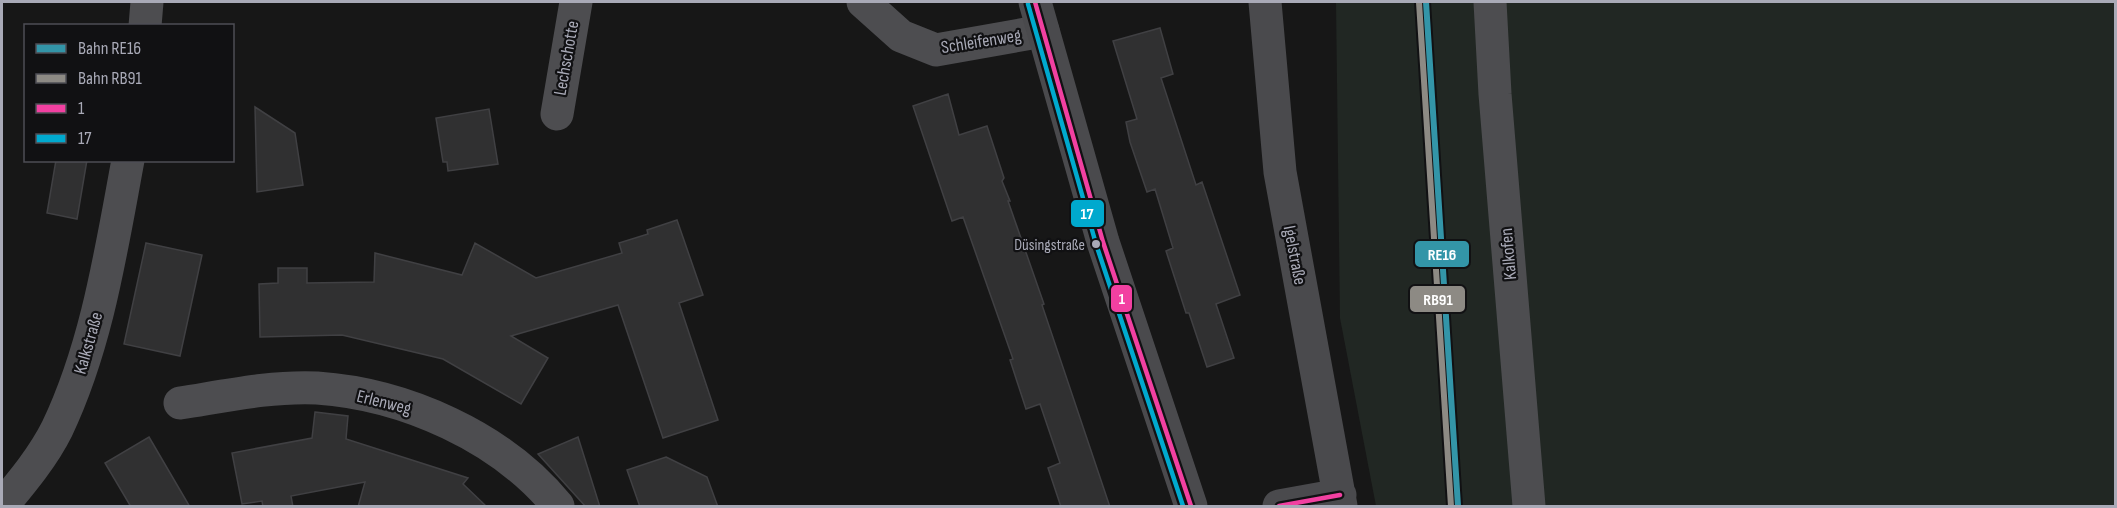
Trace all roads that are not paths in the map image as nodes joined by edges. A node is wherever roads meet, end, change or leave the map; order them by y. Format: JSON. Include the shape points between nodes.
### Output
{"nodes":[{"id":1,"x":147,"y":2,"type":"edge"},
{"id":2,"x":576,"y":2,"type":"edge"},
{"id":3,"x":863,"y":2,"type":"edge"},
{"id":4,"x":1265,"y":2,"type":"edge"},
{"id":5,"x":1490,"y":2,"type":"edge"},
{"id":6,"x":1039,"y":16,"type":"edge"},
{"id":7,"x":145,"y":24,"type":"edge"},
{"id":8,"x":556,"y":114,"type":"dead end"},
{"id":9,"x":128,"y":162,"type":"edge"},
{"id":10,"x":180,"y":403,"type":"dead end"},
{"id":11,"x":1341,"y":501,"type":"edge"},
{"id":12,"x":2,"y":507,"type":"edge"},
{"id":13,"x":558,"y":507,"type":"edge"},
{"id":14,"x":1191,"y":507,"type":"edge"},
{"id":15,"x":1279,"y":507,"type":"edge"},
{"id":16,"x":1529,"y":507,"type":"edge"}],
"edges":[{"from":1,"to":7,"type":"street"},
{"from":2,"to":8,"type":"street","name":"Lechschotte"},
{"from":3,"to":6,"type":"street","name":"Schleifenweg","via":[[901,36],[936,50]]},
{"from":4,"to":11,"type":"main road","name":"Igelstraße","via":[[1280,172]]},
{"from":5,"to":16,"type":"street","name":"Kalkofen"},
{"from":6,"to":14,"type":"main road","via":[[1103,242]]},
{"from":9,"to":12,"type":"street","name":"Kalkstraße","via":[[92,332],[75,387],[49,442]]},
{"from":10,"to":13,"type":"street","name":"Erlenweg","via":[[266,389],[317,388],[366,395],[420,411],[499,450]]},
{"from":11,"to":15,"type":"main road"}]}
